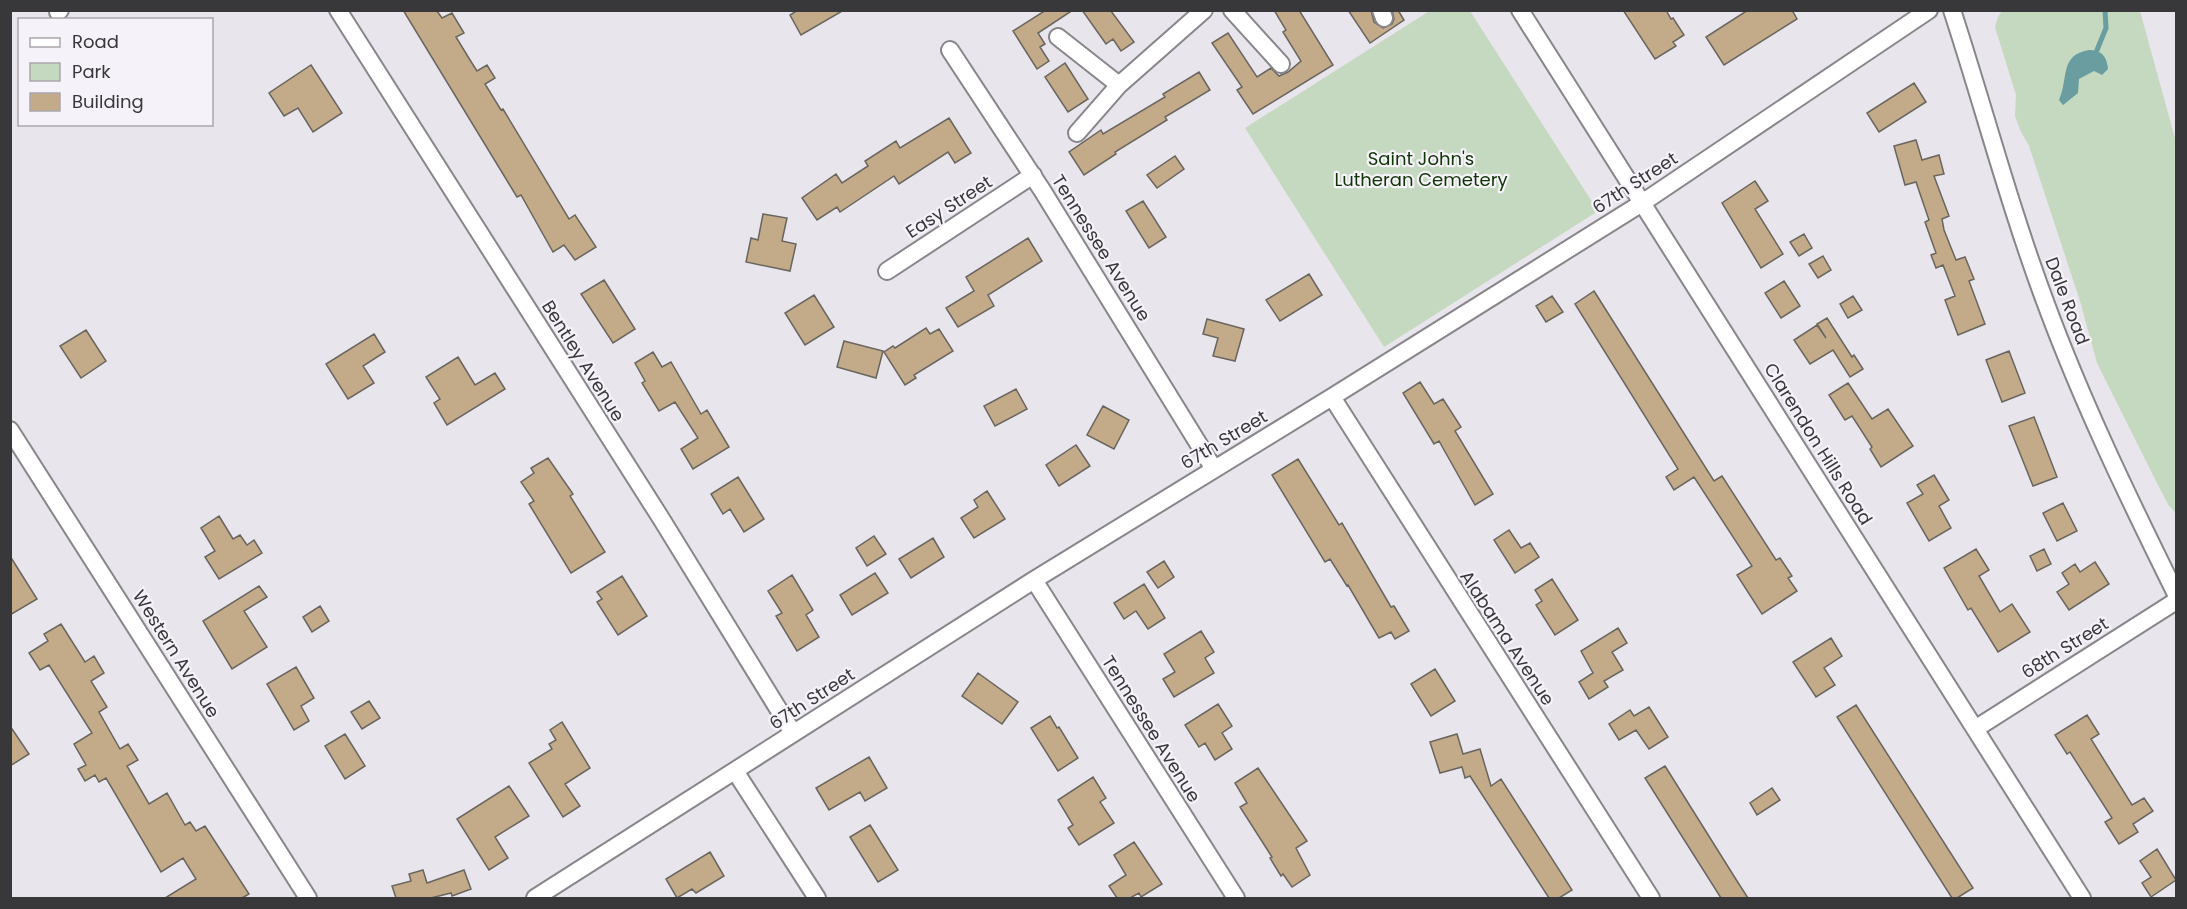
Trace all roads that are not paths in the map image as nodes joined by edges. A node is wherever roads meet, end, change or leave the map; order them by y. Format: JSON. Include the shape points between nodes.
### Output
{"nodes":[{"id":1,"x":338,"y":10,"type":"edge"},
{"id":2,"x":1204,"y":10,"type":"edge"},
{"id":3,"x":1232,"y":10,"type":"edge"},
{"id":4,"x":1520,"y":10,"type":"edge"},
{"id":5,"x":1929,"y":10,"type":"edge"},
{"id":6,"x":1952,"y":10,"type":"edge"},
{"id":7,"x":1058,"y":37,"type":"dead end"},
{"id":8,"x":951,"y":50,"type":"dead end"},
{"id":9,"x":1281,"y":64,"type":"dead end"},
{"id":10,"x":1119,"y":85,"type":"junction"},
{"id":11,"x":1077,"y":133,"type":"dead end"},
{"id":12,"x":1033,"y":176,"type":"junction"},
{"id":13,"x":1642,"y":203,"type":"junction"},
{"id":14,"x":887,"y":271,"type":"dead end"},
{"id":15,"x":1332,"y":397,"type":"junction"},
{"id":16,"x":10,"y":430,"type":"edge"},
{"id":17,"x":1214,"y":469,"type":"junction"},
{"id":18,"x":1034,"y":580,"type":"junction"},
{"id":19,"x":2176,"y":594,"type":"edge"},
{"id":20,"x":2176,"y":601,"type":"edge"},
{"id":21,"x":1975,"y":729,"type":"junction"},
{"id":22,"x":793,"y":734,"type":"junction"},
{"id":23,"x":735,"y":771,"type":"junction"},
{"id":24,"x":308,"y":898,"type":"edge"},
{"id":25,"x":535,"y":898,"type":"edge"},
{"id":26,"x":817,"y":898,"type":"edge"},
{"id":27,"x":1236,"y":898,"type":"edge"},
{"id":28,"x":1651,"y":898,"type":"edge"},
{"id":29,"x":2082,"y":898,"type":"edge"}],
"edges":[{"from":1,"to":22,"type":"street","name":"Bentley Avenue"},
{"from":2,"to":10,"type":"street"},
{"from":3,"to":9,"type":"street"},
{"from":4,"to":13,"type":"street","name":"Clarendon Hills Road"},
{"from":5,"to":13,"type":"street","name":"67th Street"},
{"from":6,"to":19,"type":"street","name":"Dale Road","via":[[2050,315],[2100,436]]},
{"from":7,"to":10,"type":"street"},
{"from":8,"to":12,"type":"street","name":"Tennessee Avenue"},
{"from":10,"to":11,"type":"street"},
{"from":12,"to":14,"type":"street","name":"Easy Street"},
{"from":12,"to":17,"type":"street","name":"Tennessee Avenue"},
{"from":13,"to":15,"type":"street","name":"67th Street"},
{"from":13,"to":21,"type":"street","name":"Clarendon Hills Road"},
{"from":15,"to":17,"type":"street","name":"67th Street"},
{"from":15,"to":28,"type":"street","name":"Alabama Avenue"},
{"from":16,"to":24,"type":"street","name":"Western Avenue"},
{"from":17,"to":18,"type":"street","name":"67th Street"},
{"from":18,"to":22,"type":"street","name":"67th Street"},
{"from":18,"to":27,"type":"street","name":"Tennessee Avenue"},
{"from":20,"to":21,"type":"street","name":"68th Street"},
{"from":21,"to":29,"type":"street","name":"Clarendon Hills Road"},
{"from":22,"to":23,"type":"street","name":"67th Street"},
{"from":23,"to":25,"type":"street","name":"67th Street"},
{"from":23,"to":26,"type":"street"}]}
